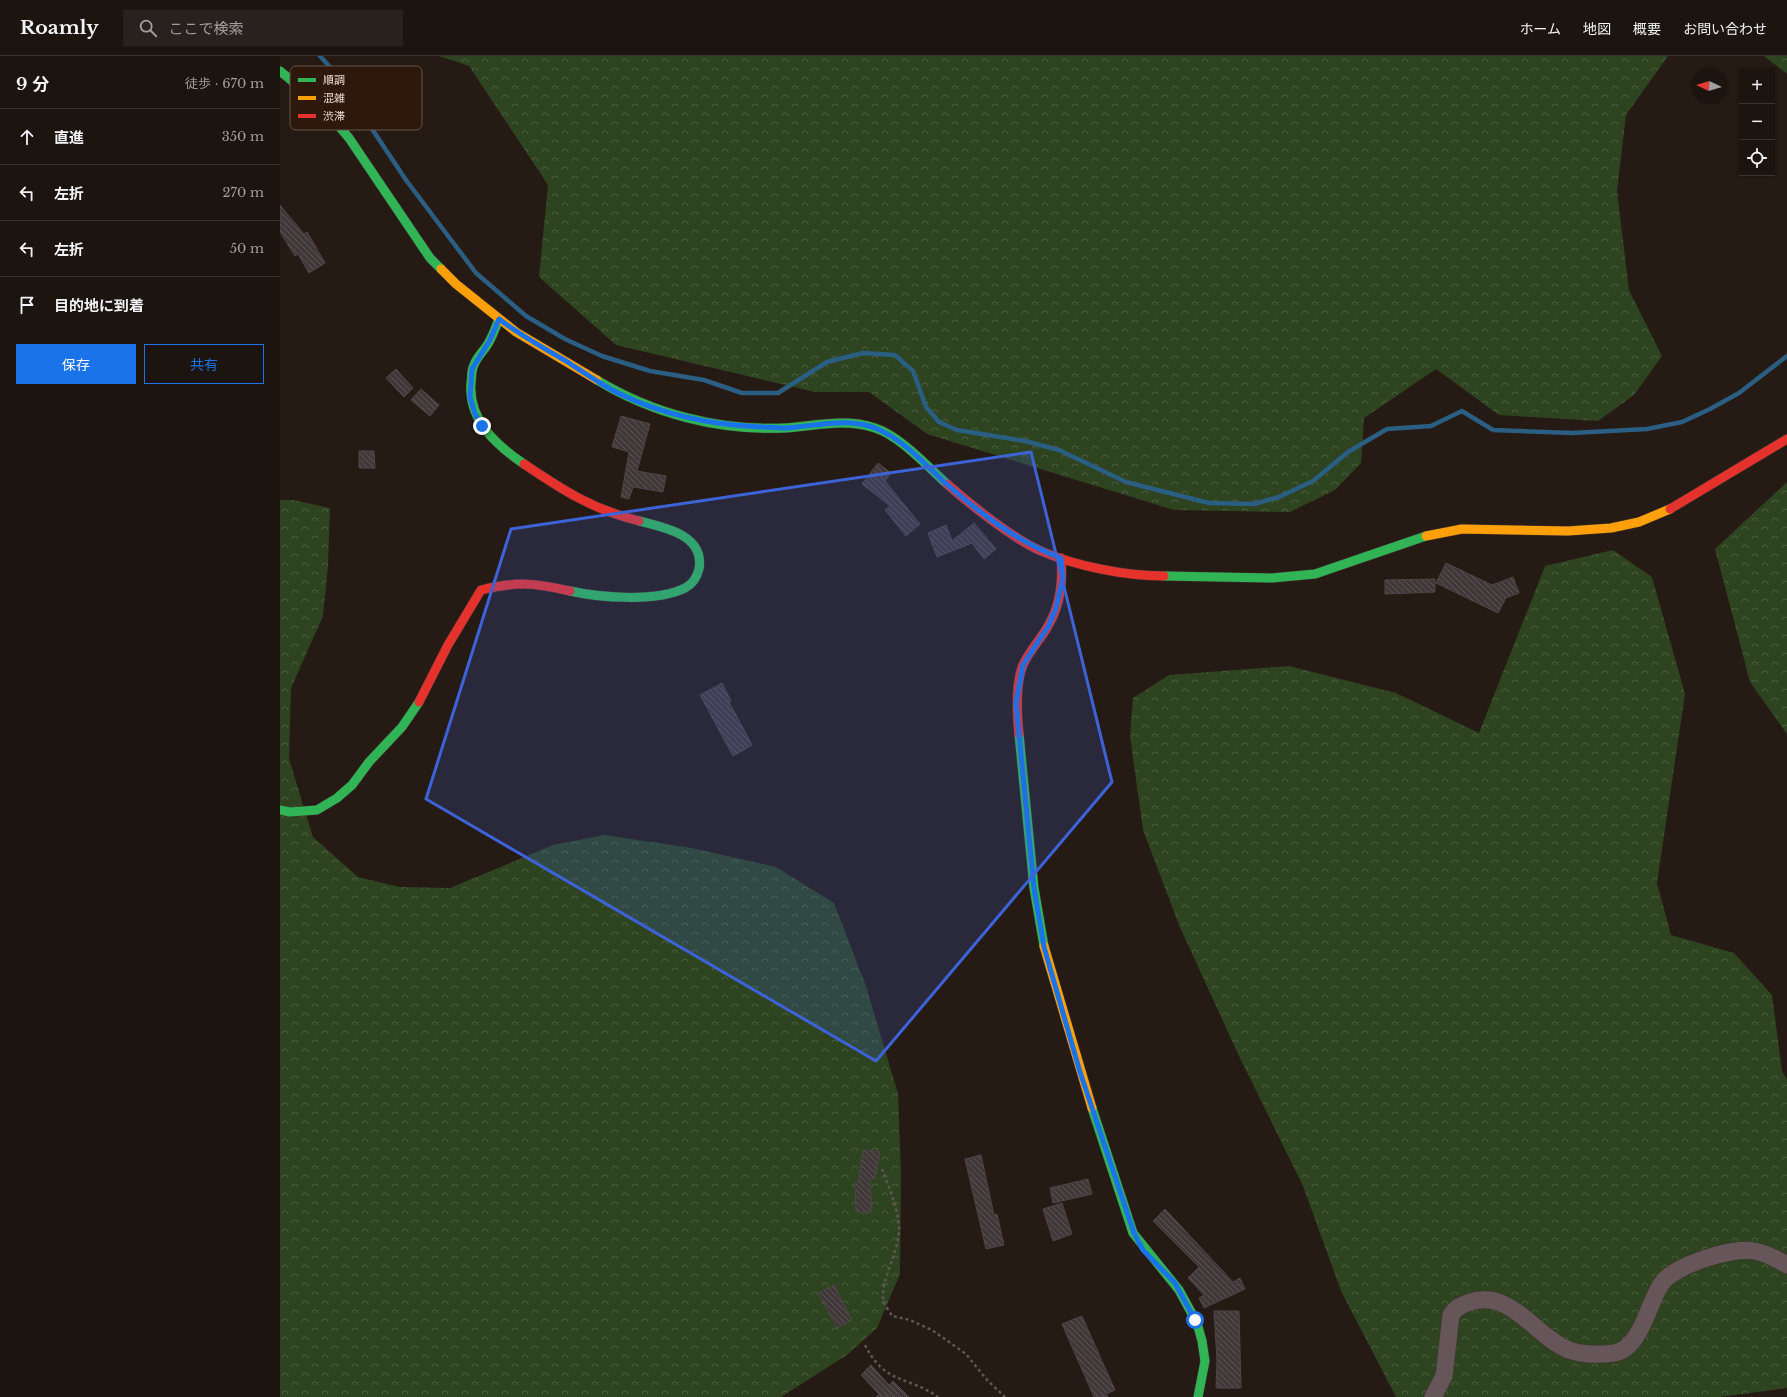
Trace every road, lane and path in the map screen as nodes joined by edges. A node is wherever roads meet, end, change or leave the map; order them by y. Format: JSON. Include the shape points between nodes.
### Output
{"nodes":[{"id":1,"x":280,"y":71,"type":"edge"},
{"id":2,"x":290,"y":79,"type":"edge"},
{"id":3,"x":342,"y":130,"type":"edge"},
{"id":4,"x":499,"y":319,"type":"junction"},
{"id":5,"x":1787,"y":439,"type":"edge"},
{"id":6,"x":1061,"y":558,"type":"junction"},
{"id":7,"x":280,"y":810,"type":"edge"},
{"id":8,"x":882,"y":1169,"type":"dead end"},
{"id":9,"x":1787,"y":1265,"type":"edge"},
{"id":10,"x":865,"y":1345,"type":"dead end"},
{"id":11,"x":938,"y":1397,"type":"edge"},
{"id":12,"x":1005,"y":1397,"type":"edge"},
{"id":13,"x":1198,"y":1397,"type":"edge"},
{"id":14,"x":1433,"y":1397,"type":"edge"}],
"edges":[{"from":1,"to":2,"type":"street"},
{"from":3,"to":4,"type":"street","via":[[430,258],[456,284]]},
{"from":4,"to":6,"type":"street","via":[[516,332],[617,392],[683,417],[740,426],[784,428],[850,422],[876,428],[895,439],[961,496],[1020,539],[1041,551]]},
{"from":4,"to":7,"type":"street","via":[[490,340],[472,369],[470,397],[482,426],[510,455],[580,500],[616,515],[658,526],[694,542],[700,555],[698,574],[692,583],[682,589],[653,596],[613,597],[516,583],[481,590],[448,645],[422,698],[402,727],[369,762],[352,786],[317,810]]},
{"from":5,"to":6,"type":"street","via":[[1674,507],[1639,522],[1611,528],[1568,531],[1462,529],[1428,535],[1315,574],[1272,578],[1152,576],[1110,571]]},
{"from":6,"to":13,"type":"street","via":[[1063,578],[1056,608],[1049,625],[1023,665],[1016,703],[1044,947],[1080,1072],[1134,1233],[1143,1250],[1175,1283],[1195,1320],[1205,1350],[1203,1381]]},
{"from":8,"to":12,"type":"path","via":[[892,1196],[899,1228],[898,1243],[885,1282],[884,1303],[892,1316],[910,1320],[932,1330],[966,1354]]},
{"from":9,"to":14,"type":"street","via":[[1767,1254],[1743,1250],[1713,1257],[1682,1269],[1663,1282],[1637,1334],[1630,1344],[1615,1353],[1584,1354],[1568,1349],[1505,1303],[1489,1299],[1462,1305],[1451,1315],[1444,1376]]},
{"from":10,"to":11,"type":"path","via":[[872,1359],[889,1375],[928,1390]]}]}
